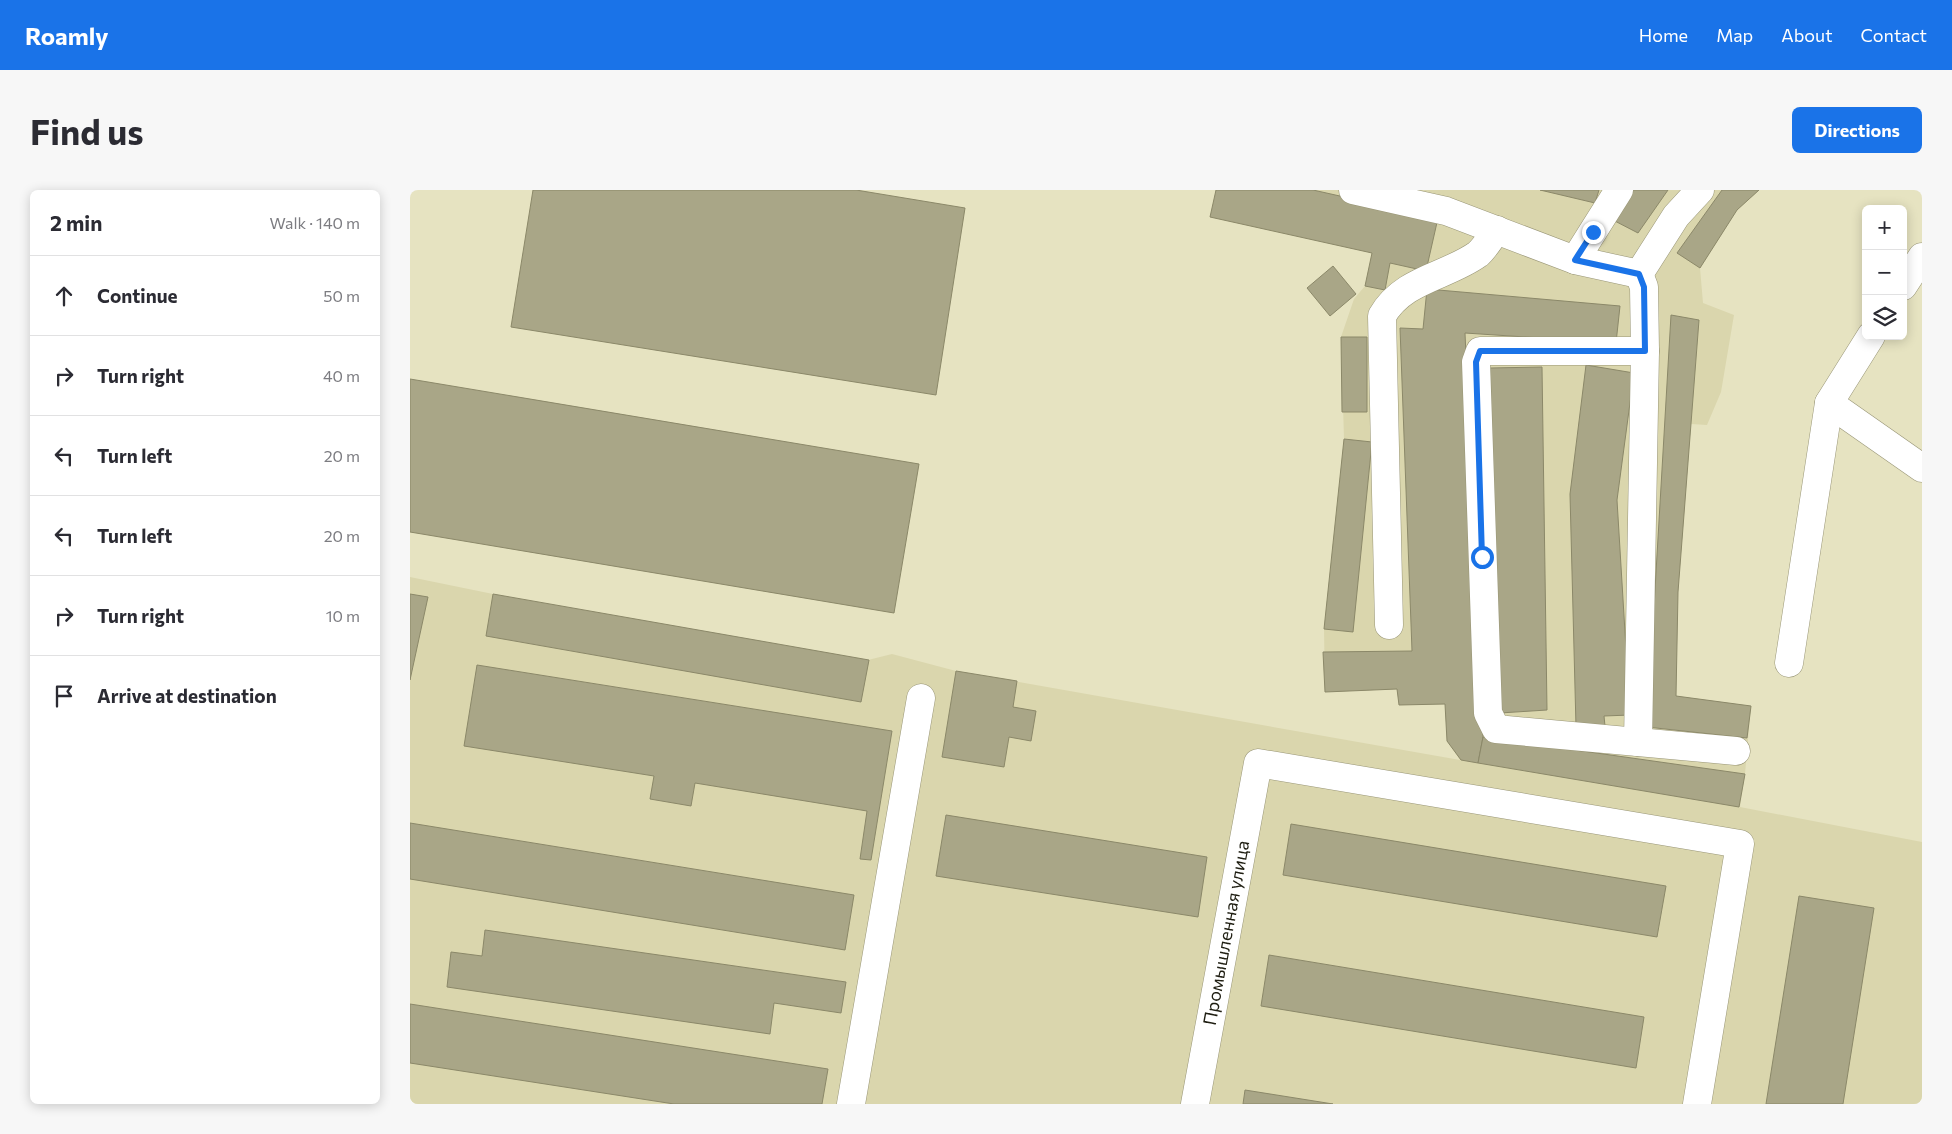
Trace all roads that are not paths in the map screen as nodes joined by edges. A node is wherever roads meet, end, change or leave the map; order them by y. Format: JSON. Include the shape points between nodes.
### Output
{"nodes":[{"id":1,"x":1353,"y":190,"type":"edge"},
{"id":2,"x":1619,"y":190,"type":"edge"},
{"id":3,"x":1700,"y":190,"type":"edge"},
{"id":4,"x":1497,"y":230,"type":"junction"},
{"id":5,"x":1922,"y":256,"type":"edge"},
{"id":6,"x":1575,"y":260,"type":"junction"},
{"id":7,"x":1639,"y":274,"type":"junction"},
{"id":8,"x":1907,"y":280,"type":"edge"},
{"id":9,"x":1868,"y":340,"type":"edge"},
{"id":10,"x":1645,"y":351,"type":"junction"},
{"id":11,"x":1829,"y":402,"type":"junction"},
{"id":12,"x":1922,"y":468,"type":"edge"},
{"id":13,"x":1389,"y":625,"type":"dead end"},
{"id":14,"x":1789,"y":663,"type":"dead end"},
{"id":15,"x":921,"y":698,"type":"dead end"},
{"id":16,"x":1638,"y":742,"type":"junction"},
{"id":17,"x":1736,"y":751,"type":"dead end"},
{"id":18,"x":851,"y":1104,"type":"edge"},
{"id":19,"x":1195,"y":1104,"type":"edge"},
{"id":20,"x":1697,"y":1104,"type":"edge"}],
"edges":[{"from":1,"to":4,"type":"street","via":[[1446,211]]},
{"from":2,"to":6,"type":"street"},
{"from":3,"to":7,"type":"street","via":[[1676,216]]},
{"from":4,"to":6,"type":"street"},
{"from":4,"to":13,"type":"street","via":[[1478,253],[1414,284],[1387,306],[1382,316]]},
{"from":5,"to":8,"type":"street"},
{"from":6,"to":7,"type":"street"},
{"from":7,"to":10,"type":"street","via":[[1644,287]]},
{"from":9,"to":11,"type":"street"},
{"from":10,"to":16,"type":"street"},
{"from":10,"to":16,"type":"street","via":[[1495,350],[1480,351],[1476,362],[1488,713],[1496,729]]},
{"from":11,"to":12,"type":"street"},
{"from":11,"to":14,"type":"street"},
{"from":15,"to":18,"type":"street"},
{"from":16,"to":17,"type":"street"},
{"from":19,"to":20,"type":"street","name":"Промышленная улица","via":[[1258,763],[1740,844]]}]}
